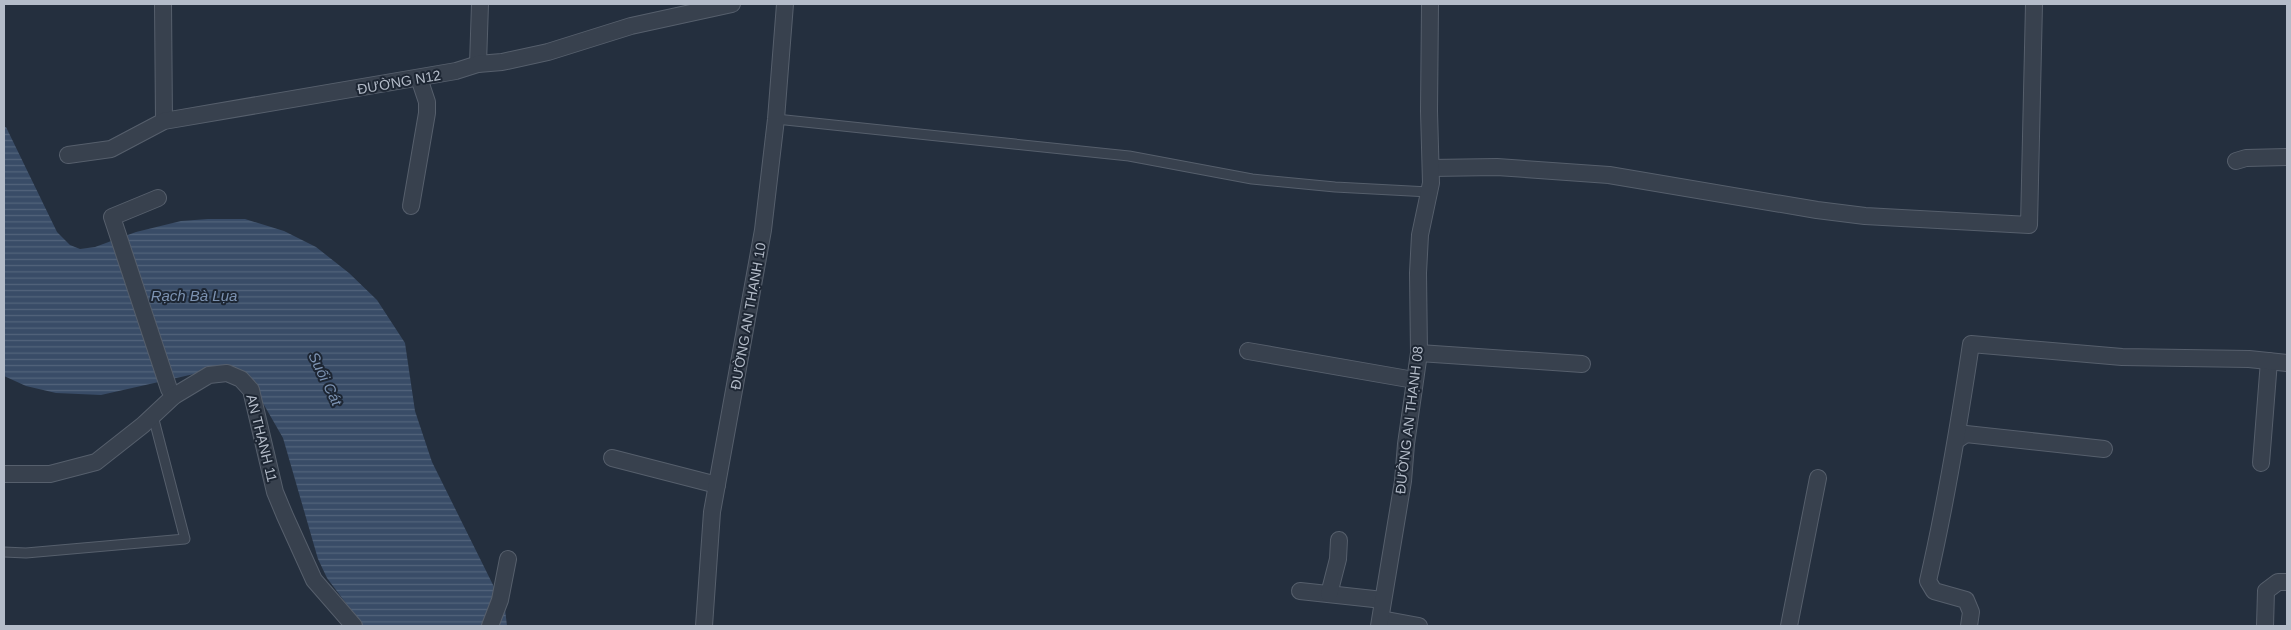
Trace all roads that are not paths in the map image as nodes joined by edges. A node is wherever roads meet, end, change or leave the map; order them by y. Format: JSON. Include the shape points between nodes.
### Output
{"nodes":[{"id":1,"x":163,"y":4,"type":"edge"},
{"id":2,"x":480,"y":4,"type":"edge"},
{"id":3,"x":732,"y":4,"type":"edge"},
{"id":4,"x":785,"y":4,"type":"edge"},
{"id":5,"x":1430,"y":4,"type":"edge"},
{"id":6,"x":2034,"y":4,"type":"edge"},
{"id":7,"x":478,"y":64,"type":"junction"},
{"id":8,"x":423,"y":90,"type":"junction"},
{"id":9,"x":776,"y":118,"type":"junction"},
{"id":10,"x":164,"y":121,"type":"junction"},
{"id":11,"x":68,"y":155,"type":"dead end"},
{"id":12,"x":2287,"y":157,"type":"edge"},
{"id":13,"x":2236,"y":161,"type":"dead end"},
{"id":14,"x":1431,"y":168,"type":"junction"},
{"id":15,"x":1429,"y":192,"type":"junction"},
{"id":16,"x":158,"y":198,"type":"dead end"},
{"id":17,"x":411,"y":206,"type":"dead end"},
{"id":18,"x":1248,"y":351,"type":"dead end"},
{"id":19,"x":1419,"y":353,"type":"junction"},
{"id":20,"x":2269,"y":361,"type":"junction"},
{"id":21,"x":2287,"y":363,"type":"edge"},
{"id":22,"x":1582,"y":364,"type":"dead end"},
{"id":23,"x":1414,"y":380,"type":"junction"},
{"id":24,"x":171,"y":392,"type":"junction"},
{"id":25,"x":153,"y":416,"type":"junction"},
{"id":26,"x":1957,"y":440,"type":"junction"},
{"id":27,"x":2104,"y":449,"type":"dead end"},
{"id":28,"x":612,"y":458,"type":"dead end"},
{"id":29,"x":2261,"y":463,"type":"dead end"},
{"id":30,"x":4,"y":474,"type":"edge"},
{"id":31,"x":1818,"y":478,"type":"dead end"},
{"id":32,"x":717,"y":485,"type":"junction"},
{"id":33,"x":1339,"y":540,"type":"dead end"},
{"id":34,"x":4,"y":552,"type":"edge"},
{"id":35,"x":508,"y":559,"type":"dead end"},
{"id":36,"x":2287,"y":582,"type":"edge"},
{"id":37,"x":1300,"y":591,"type":"dead end"},
{"id":38,"x":1329,"y":594,"type":"junction"},
{"id":39,"x":1384,"y":600,"type":"junction"},
{"id":40,"x":1380,"y":623,"type":"edge"},
{"id":41,"x":354,"y":626,"type":"edge"},
{"id":42,"x":490,"y":626,"type":"edge"},
{"id":43,"x":704,"y":626,"type":"edge"},
{"id":44,"x":1419,"y":626,"type":"edge"},
{"id":45,"x":1789,"y":626,"type":"edge"},
{"id":46,"x":1969,"y":626,"type":"edge"},
{"id":47,"x":2265,"y":626,"type":"edge"}],
"edges":[{"from":1,"to":10,"type":"street"},
{"from":2,"to":7,"type":"street"},
{"from":3,"to":7,"type":"street","name":"ĐƯỜNG N12","via":[[617,30],[548,52]]},
{"from":4,"to":9,"type":"street","name":"ĐƯỜNG AN THẠNH 10"},
{"from":5,"to":14,"type":"street","name":"ĐƯỜNG AN THẠNH 08"},
{"from":6,"to":14,"type":"street","via":[[2029,225],[1865,216],[1609,175],[1497,167]]},
{"from":7,"to":8,"type":"street","name":"ĐƯỜNG N12"},
{"from":8,"to":10,"type":"street","name":"ĐƯỜNG N12"},
{"from":8,"to":17,"type":"street","via":[[424,137]]},
{"from":9,"to":15,"type":"lane","via":[[1129,156],[1252,179]]},
{"from":9,"to":32,"type":"street","name":"ĐƯỜNG AN THẠNH 10","via":[[763,230]]},
{"from":10,"to":11,"type":"street","name":"ĐƯỜNG N12","via":[[111,149]]},
{"from":12,"to":13,"type":"street"},
{"from":14,"to":15,"type":"street","name":"ĐƯỜNG AN THẠNH 08"},
{"from":15,"to":19,"type":"street","name":"ĐƯỜNG AN THẠNH 08","via":[[1420,235]]},
{"from":16,"to":24,"type":"street","via":[[112,217]]},
{"from":18,"to":23,"type":"street"},
{"from":19,"to":22,"type":"street"},
{"from":19,"to":23,"type":"street","name":"ĐƯỜNG AN THẠNH 08"},
{"from":20,"to":21,"type":"street"},
{"from":20,"to":26,"type":"street","via":[[2122,357],[1971,344]]},
{"from":20,"to":29,"type":"street"},
{"from":23,"to":39,"type":"street","name":"ĐƯỜNG AN THẠNH 08","via":[[1403,481]]},
{"from":24,"to":25,"type":"street","name":"AN THẠNH 11"},
{"from":24,"to":41,"type":"street","name":"AN THẠNH 11","via":[[210,375],[227,373],[240,379],[251,390],[275,492],[314,580]]},
{"from":25,"to":30,"type":"street","name":"AN THẠNH 11","via":[[96,462],[50,474]]},
{"from":25,"to":34,"type":"lane","via":[[185,539],[26,553]]},
{"from":26,"to":27,"type":"street","via":[[1966,434]]},
{"from":26,"to":46,"type":"street","via":[[1928,581],[1934,591],[1966,600],[1971,612]]},
{"from":28,"to":32,"type":"street"},
{"from":31,"to":45,"type":"street"},
{"from":32,"to":43,"type":"street","name":"ĐƯỜNG AN THẠNH 10","via":[[712,512]]},
{"from":33,"to":38,"type":"street"},
{"from":35,"to":42,"type":"street","via":[[500,600]]},
{"from":36,"to":47,"type":"street","via":[[2278,582],[2266,591]]},
{"from":37,"to":38,"type":"street"},
{"from":38,"to":39,"type":"street"},
{"from":39,"to":40,"type":"street","name":"ĐƯỜNG AN THẠNH 08"},
{"from":40,"to":44,"type":"street"}]}
